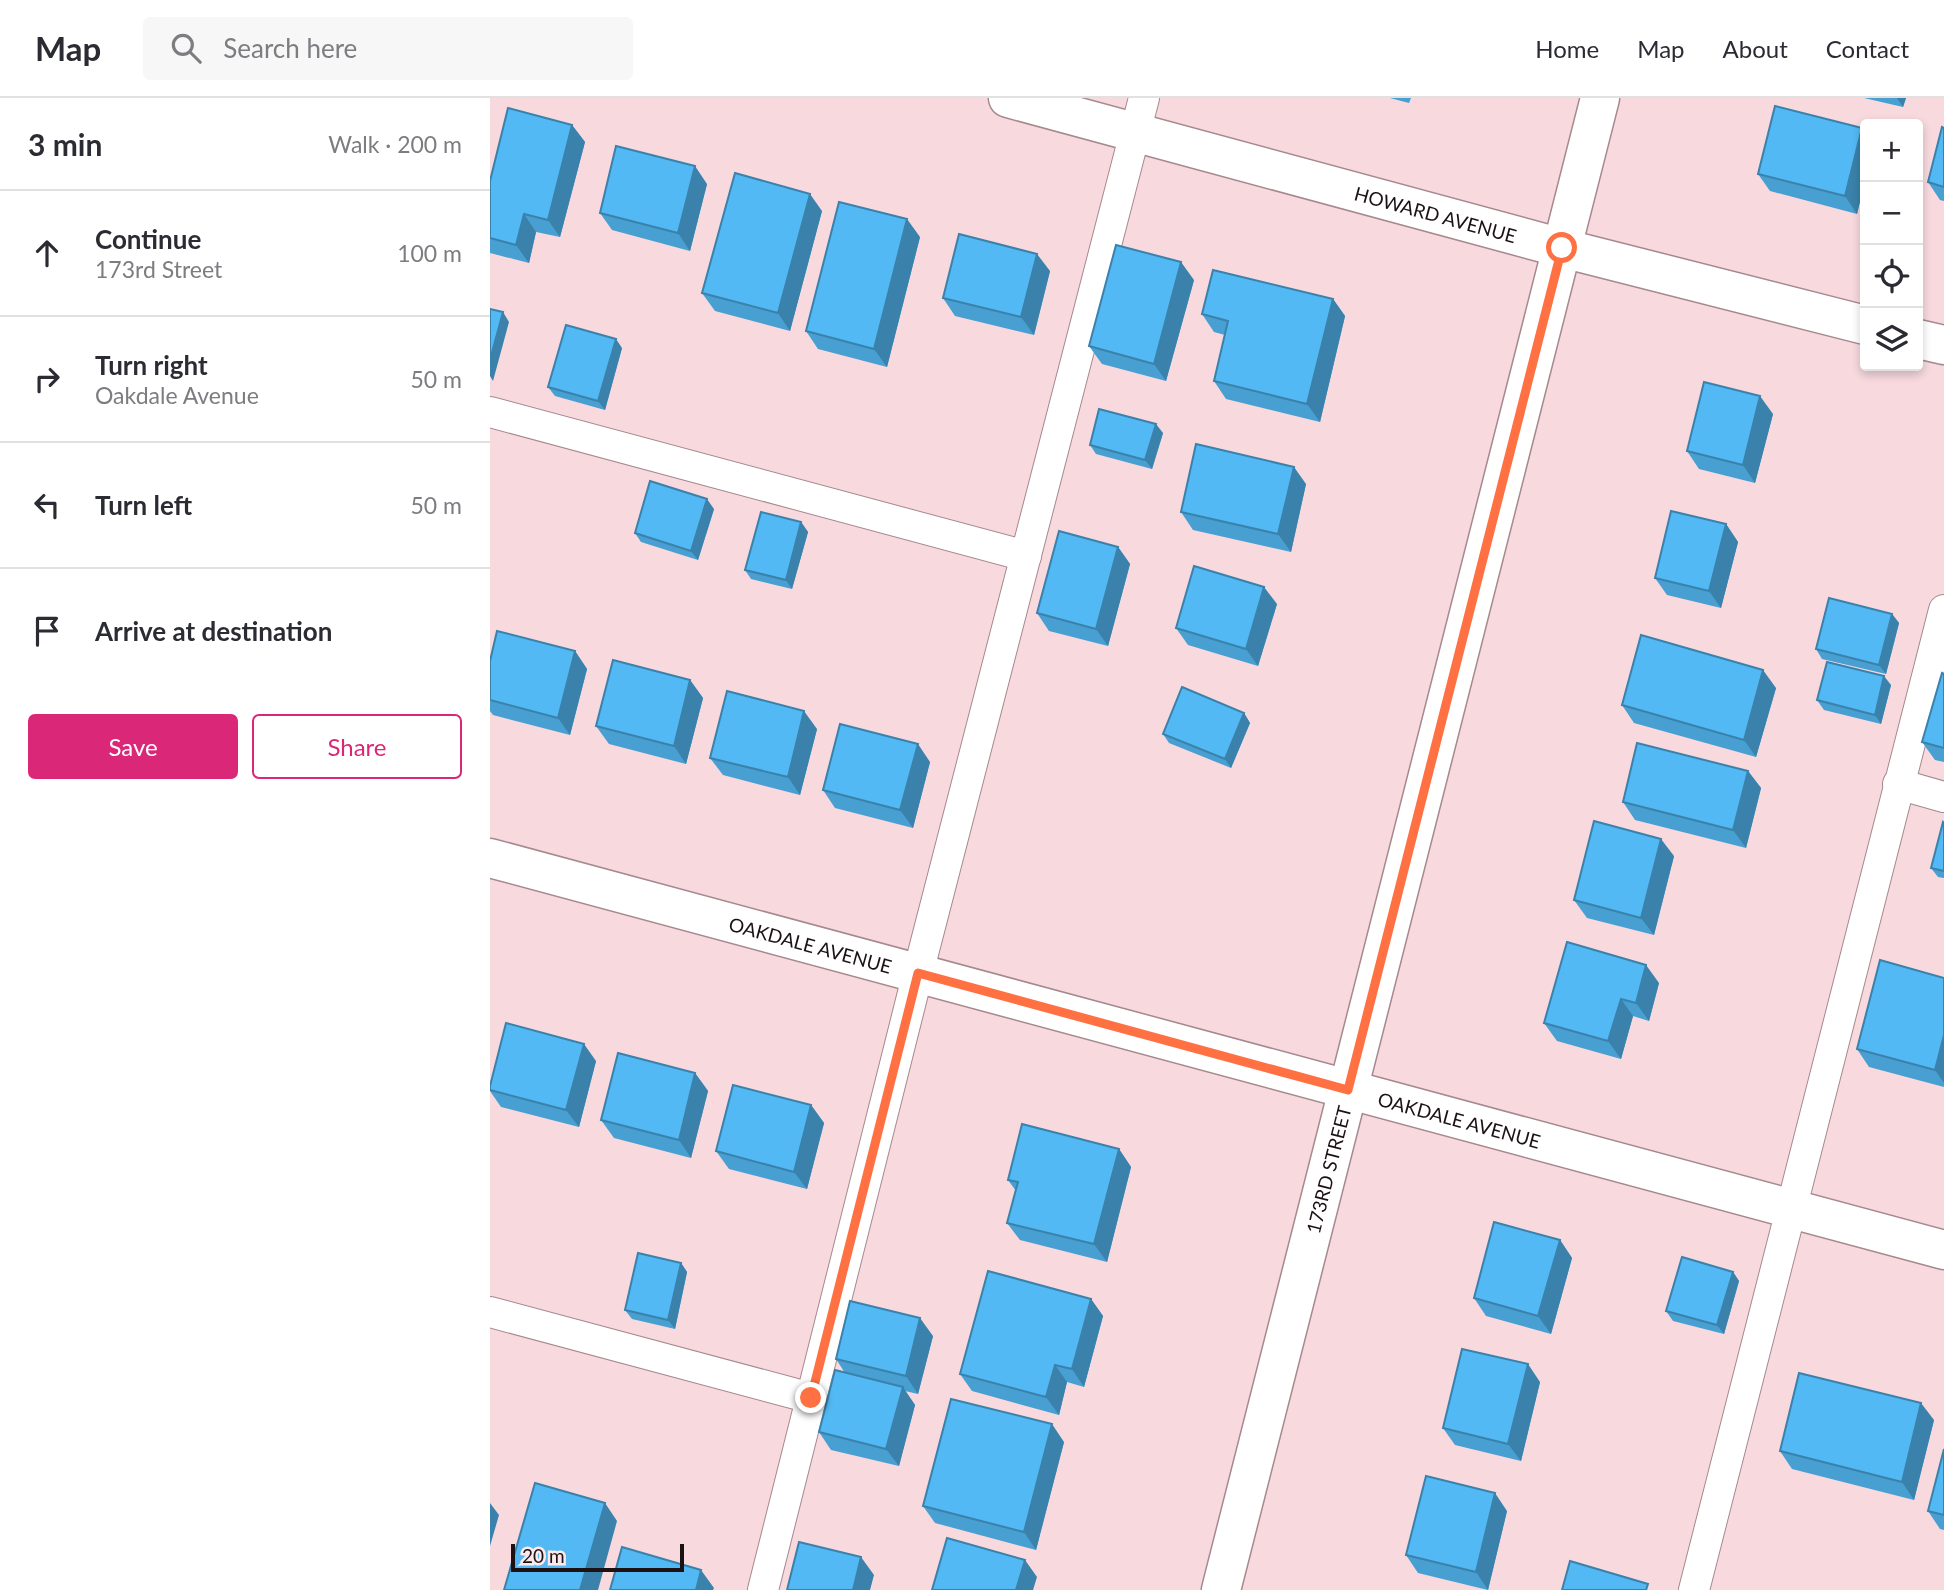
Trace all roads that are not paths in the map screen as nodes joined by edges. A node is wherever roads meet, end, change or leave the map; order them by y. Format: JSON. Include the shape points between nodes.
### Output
{"nodes":[{"id":1,"x":1008,"y":98,"type":"edge"},
{"id":2,"x":1600,"y":98,"type":"edge"},
{"id":3,"x":1140,"y":115,"type":"edge"},
{"id":4,"x":1562,"y":248,"type":"junction"},
{"id":5,"x":1860,"y":324,"type":"edge"},
{"id":6,"x":1923,"y":340,"type":"edge"},
{"id":7,"x":1944,"y":345,"type":"edge"},
{"id":8,"x":490,"y":412,"type":"edge"},
{"id":9,"x":1026,"y":556,"type":"junction"},
{"id":10,"x":1944,"y":610,"type":"edge"},
{"id":11,"x":1898,"y":784,"type":"junction"},
{"id":12,"x":1944,"y":797,"type":"edge"},
{"id":13,"x":490,"y":858,"type":"edge"},
{"id":14,"x":918,"y":973,"type":"junction"},
{"id":15,"x":1348,"y":1090,"type":"junction"},
{"id":16,"x":1791,"y":1208,"type":"junction"},
{"id":17,"x":1944,"y":1250,"type":"edge"},
{"id":18,"x":490,"y":1312,"type":"edge"},
{"id":19,"x":811,"y":1398,"type":"junction"},
{"id":20,"x":763,"y":1590,"type":"edge"},
{"id":21,"x":1221,"y":1590,"type":"edge"},
{"id":22,"x":1693,"y":1590,"type":"edge"}],
"edges":[{"from":1,"to":3,"type":"street","name":"HOWARD AVENUE"},
{"from":2,"to":4,"type":"street","name":"173RD STREET"},
{"from":3,"to":4,"type":"street","name":"HOWARD AVENUE"},
{"from":3,"to":9,"type":"lane"},
{"from":4,"to":5,"type":"street","name":"HOWARD AVENUE"},
{"from":4,"to":15,"type":"street","name":"173RD STREET"},
{"from":6,"to":7,"type":"street"},
{"from":8,"to":9,"type":"lane"},
{"from":9,"to":14,"type":"lane"},
{"from":10,"to":11,"type":"lane"},
{"from":11,"to":12,"type":"lane"},
{"from":11,"to":16,"type":"lane"},
{"from":13,"to":14,"type":"street","name":"OAKDALE AVENUE"},
{"from":14,"to":15,"type":"street","name":"OAKDALE AVENUE"},
{"from":14,"to":19,"type":"lane"},
{"from":15,"to":16,"type":"street","name":"OAKDALE AVENUE"},
{"from":15,"to":21,"type":"street","name":"173RD STREET"},
{"from":16,"to":17,"type":"street","name":"OAKDALE AVENUE"},
{"from":16,"to":22,"type":"lane"},
{"from":18,"to":19,"type":"lane"},
{"from":19,"to":20,"type":"lane"}]}
